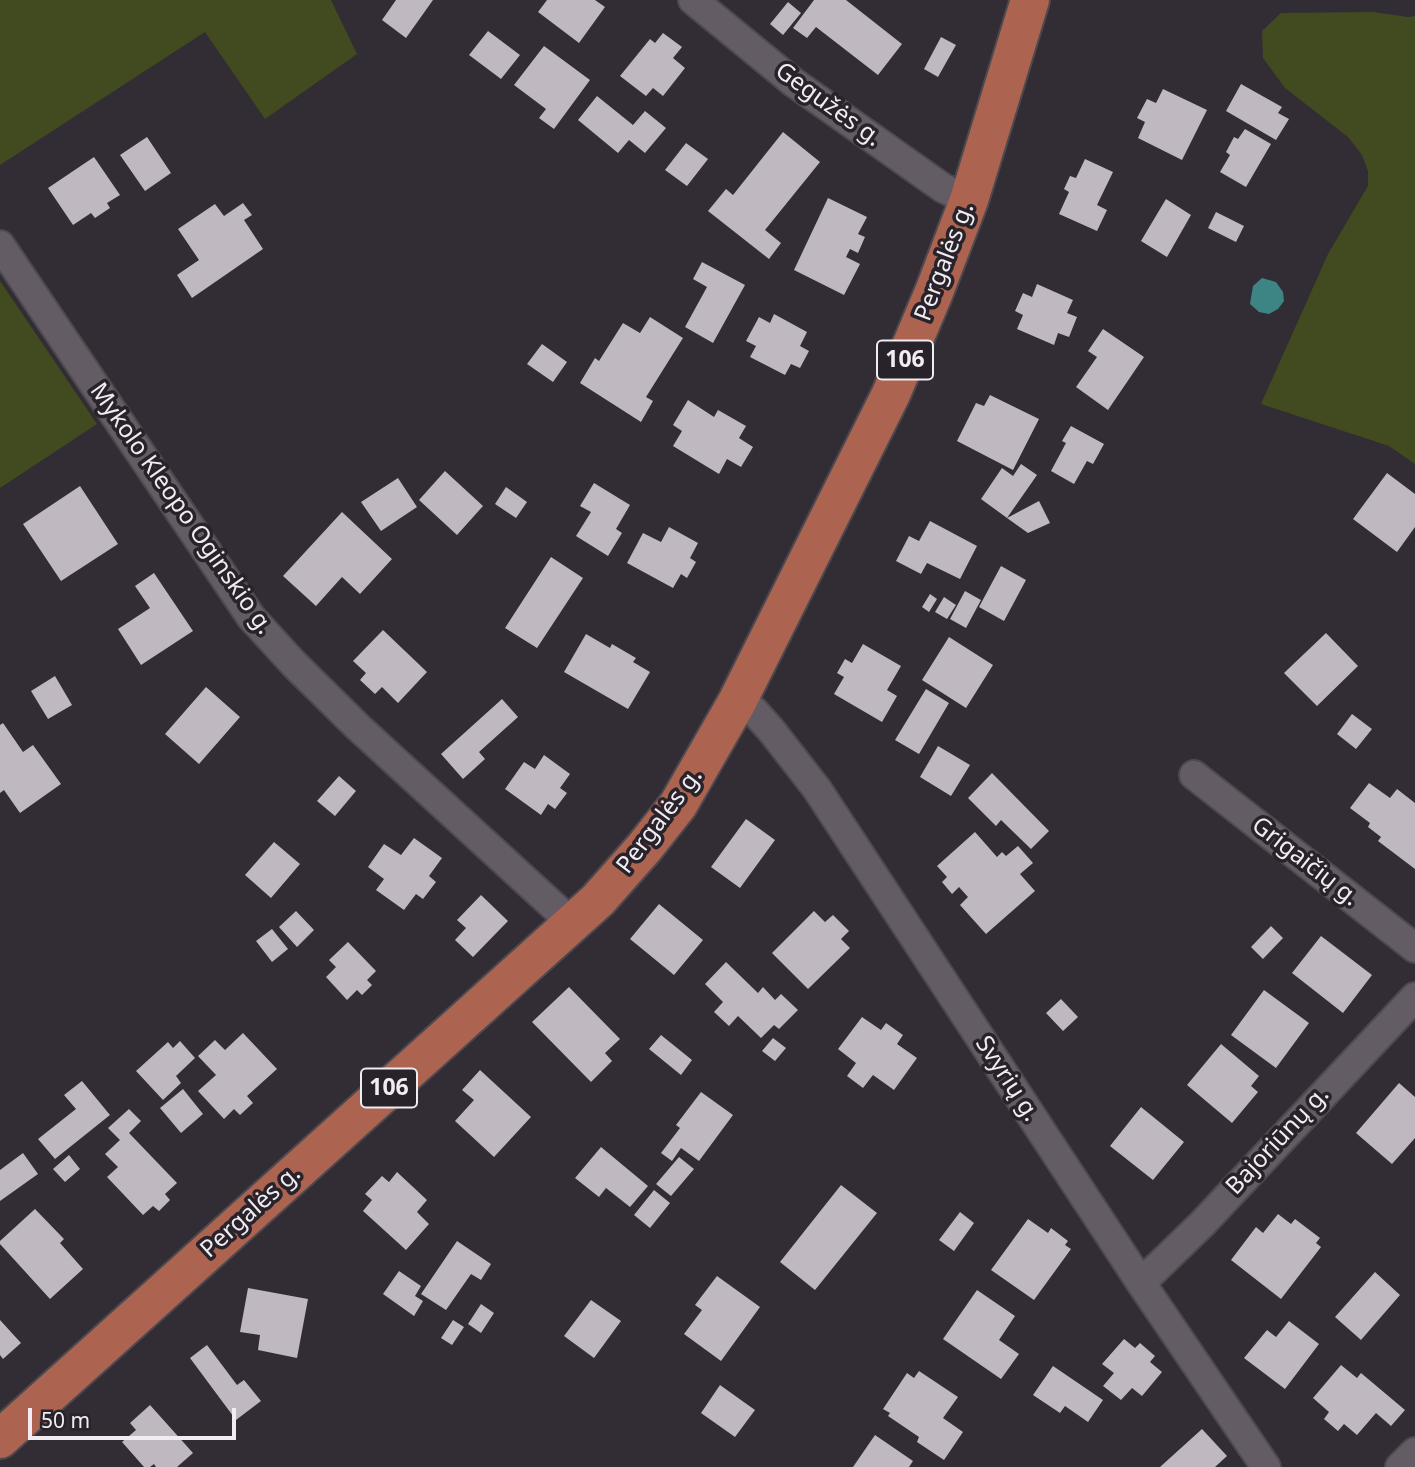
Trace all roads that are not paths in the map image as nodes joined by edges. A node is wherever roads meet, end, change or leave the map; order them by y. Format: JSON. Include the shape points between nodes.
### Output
{"nodes":[{"id":1,"x":693,"y":0,"type":"edge"},
{"id":2,"x":1030,"y":0,"type":"edge"},
{"id":3,"x":969,"y":200,"type":"junction"},
{"id":4,"x":0,"y":245,"type":"edge"},
{"id":5,"x":737,"y":702,"type":"junction"},
{"id":6,"x":1195,"y":775,"type":"dead end"},
{"id":7,"x":572,"y":923,"type":"junction"},
{"id":8,"x":1415,"y":948,"type":"edge"},
{"id":9,"x":1415,"y":997,"type":"edge"},
{"id":10,"x":1141,"y":1283,"type":"junction"},
{"id":11,"x":0,"y":1439,"type":"edge"},
{"id":12,"x":1415,"y":1452,"type":"edge"},
{"id":13,"x":1266,"y":1467,"type":"edge"},
{"id":14,"x":1401,"y":1467,"type":"edge"}],
"edges":[{"from":1,"to":3,"type":"street","name":"Gegužės g.","via":[[793,82],[943,188]]},
{"from":2,"to":3,"type":"main road","name":"Pergalės g.","number":"106"},
{"from":3,"to":5,"type":"main road","name":"Pergalės g.","number":"106","via":[[891,394]]},
{"from":4,"to":7,"type":"street","name":"Mykolo Kleopo Oginskio g.","via":[[251,617],[358,727]]},
{"from":5,"to":7,"type":"main road","name":"Pergalės g.","number":"106","via":[[678,805],[608,889]]},
{"from":5,"to":10,"type":"street","name":"Svyrių g.","via":[[753,710],[817,789]]},
{"from":6,"to":8,"type":"street","name":"Grigaičių g."},
{"from":7,"to":11,"type":"main road","name":"Pergalės g.","number":"106"},
{"from":9,"to":10,"type":"street","name":"Bajoriūnų g."},
{"from":10,"to":13,"type":"street","name":"Svyrių g."},
{"from":12,"to":14,"type":"street"}]}
